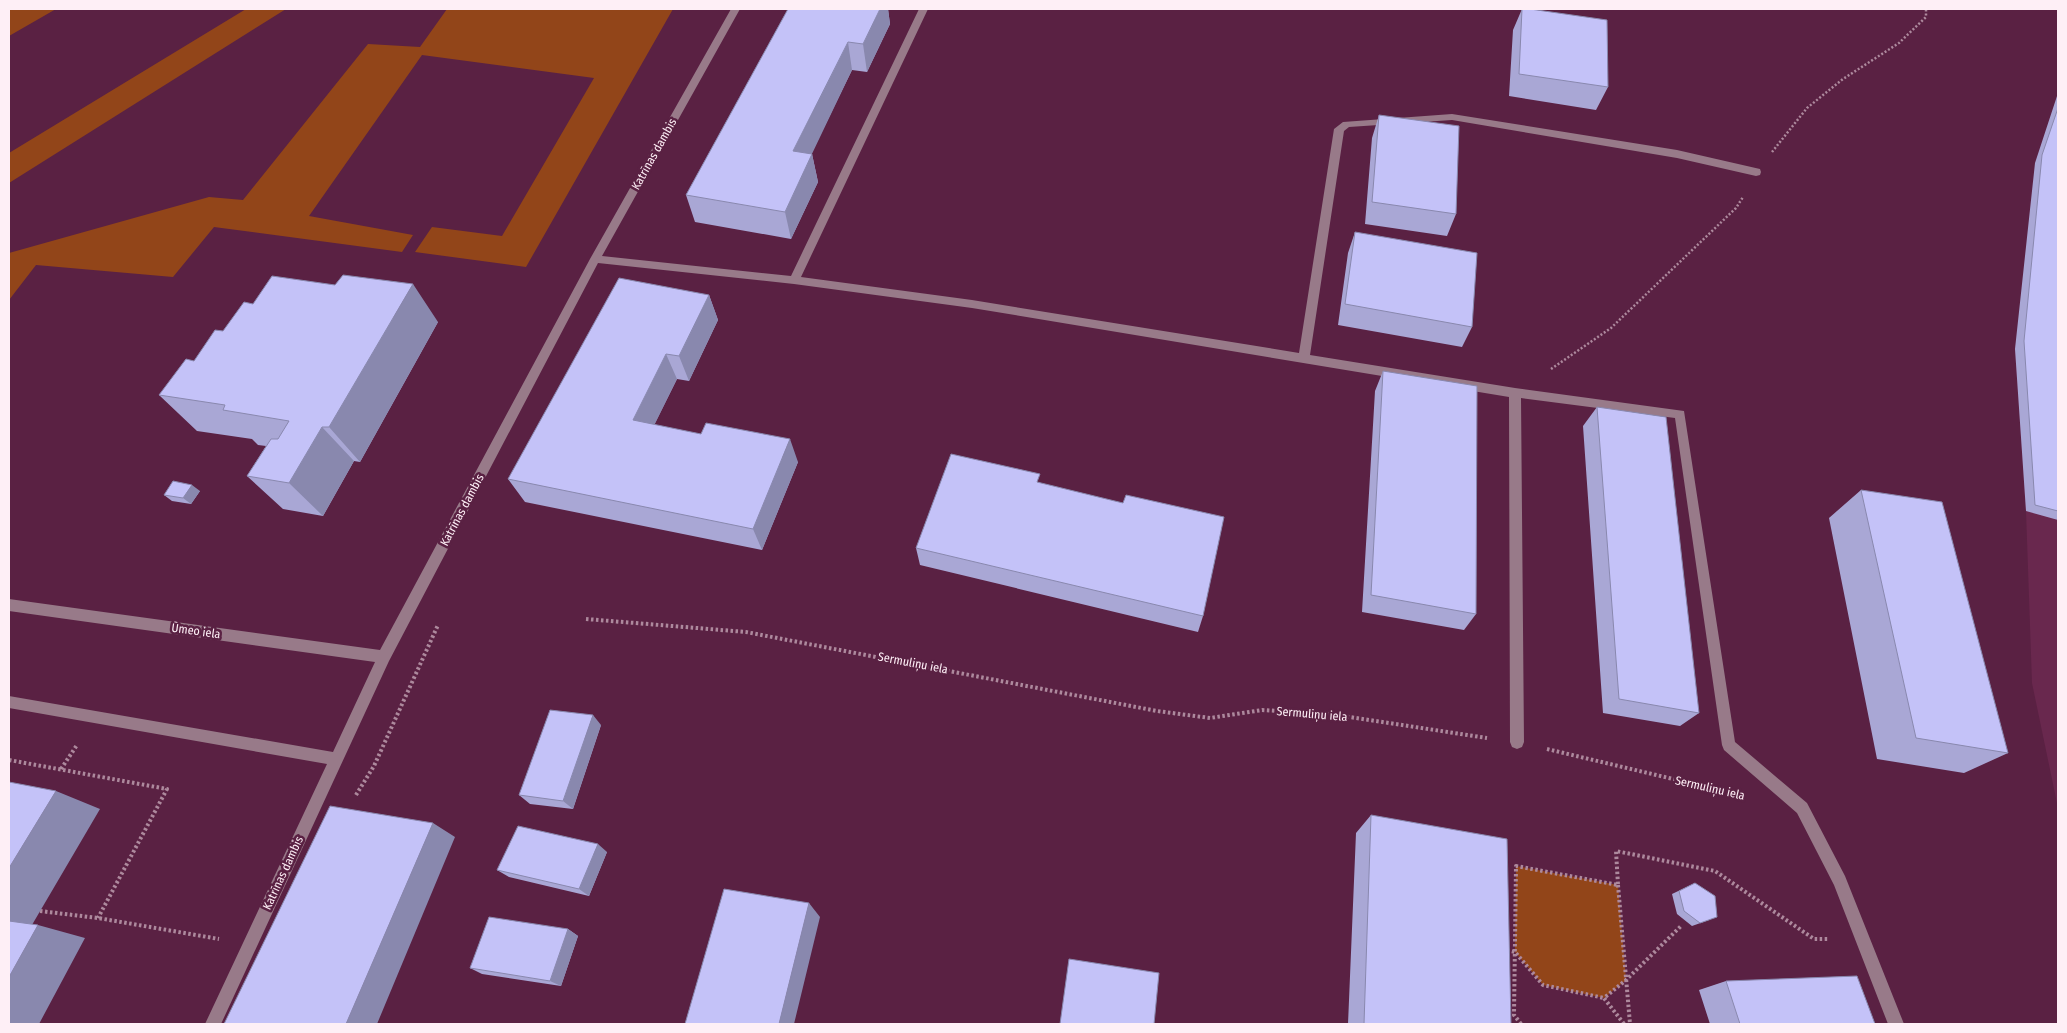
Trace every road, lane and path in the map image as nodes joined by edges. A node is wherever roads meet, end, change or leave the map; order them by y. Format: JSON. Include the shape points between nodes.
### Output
{"nodes":[{"id":1,"x":735,"y":9,"type":"edge"},
{"id":2,"x":923,"y":9,"type":"edge"},
{"id":3,"x":1926,"y":9,"type":"edge"},
{"id":4,"x":1756,"y":172,"type":"junction"},
{"id":5,"x":595,"y":259,"type":"junction"},
{"id":6,"x":794,"y":280,"type":"junction"},
{"id":7,"x":1304,"y":357,"type":"junction"},
{"id":8,"x":1515,"y":393,"type":"junction"},
{"id":9,"x":9,"y":606,"type":"edge"},
{"id":10,"x":586,"y":619,"type":"dead end"},
{"id":11,"x":439,"y":624,"type":"dead end"},
{"id":12,"x":384,"y":657,"type":"junction"},
{"id":13,"x":9,"y":702,"type":"edge"},
{"id":14,"x":1517,"y":742,"type":"junction"},
{"id":15,"x":336,"y":759,"type":"junction"},
{"id":16,"x":9,"y":760,"type":"edge"},
{"id":17,"x":1737,"y":794,"type":"dead end"},
{"id":18,"x":355,"y":797,"type":"dead end"},
{"id":19,"x":1618,"y":885,"type":"junction"},
{"id":20,"x":40,"y":911,"type":"dead end"},
{"id":21,"x":98,"y":918,"type":"junction"},
{"id":22,"x":1682,"y":925,"type":"dead end"},
{"id":23,"x":1862,"y":938,"type":"junction"},
{"id":24,"x":250,"y":945,"type":"junction"},
{"id":25,"x":1505,"y":950,"type":"edge"},
{"id":26,"x":1515,"y":952,"type":"junction"},
{"id":27,"x":1626,"y":980,"type":"junction"},
{"id":28,"x":1604,"y":998,"type":"junction"},
{"id":29,"x":213,"y":1024,"type":"edge"},
{"id":30,"x":1521,"y":1024,"type":"edge"},
{"id":31,"x":1624,"y":1024,"type":"edge"},
{"id":32,"x":1630,"y":1024,"type":"edge"},
{"id":33,"x":1896,"y":1024,"type":"edge"}],
"edges":[{"from":1,"to":5,"type":"street","name":"Katrīnas dambis"},
{"from":2,"to":6,"type":"street"},
{"from":3,"to":4,"type":"path","via":[[1926,16],[1899,43],[1843,79],[1807,108]]},
{"from":4,"to":7,"type":"street","via":[[1677,154],[1452,117],[1347,124],[1339,128]]},
{"from":4,"to":8,"type":"path","via":[[1736,208],[1611,328]]},
{"from":5,"to":6,"type":"street"},
{"from":5,"to":12,"type":"street","name":"Katrīnas dambis"},
{"from":6,"to":7,"type":"street","via":[[972,304]]},
{"from":7,"to":8,"type":"street"},
{"from":8,"to":14,"type":"street"},
{"from":8,"to":23,"type":"street","via":[[1680,414],[1729,745],[1802,808],[1840,881]]},
{"from":9,"to":12,"type":"street","name":"Ūmeo iela"},
{"from":10,"to":14,"type":"path","name":"Sermuliņu iela","via":[[746,632],[1210,718],[1262,710],[1330,714]]},
{"from":11,"to":18,"type":"path","via":[[374,766]]},
{"from":12,"to":15,"type":"street","name":"Katrīnas dambis"},
{"from":13,"to":15,"type":"street"},
{"from":14,"to":17,"type":"path","name":"Sermuliņu iela"},
{"from":15,"to":24,"type":"street","name":"Katrīnas dambis"},
{"from":16,"to":21,"type":"path","via":[[166,789]]},
{"from":19,"to":23,"type":"path","via":[[1616,851],[1716,870],[1814,939]]},
{"from":19,"to":26,"type":"path","via":[[1516,866]]},
{"from":19,"to":27,"type":"path"},
{"from":20,"to":21,"type":"path"},
{"from":21,"to":24,"type":"path"},
{"from":22,"to":27,"type":"path"},
{"from":23,"to":33,"type":"street"},
{"from":24,"to":29,"type":"street","name":"Katrīnas dambis"},
{"from":25,"to":26,"type":"path"},
{"from":26,"to":28,"type":"path","via":[[1542,985]]},
{"from":26,"to":30,"type":"path","via":[[1514,1015]]},
{"from":27,"to":28,"type":"path"},
{"from":27,"to":32,"type":"path"},
{"from":28,"to":31,"type":"path"}]}
